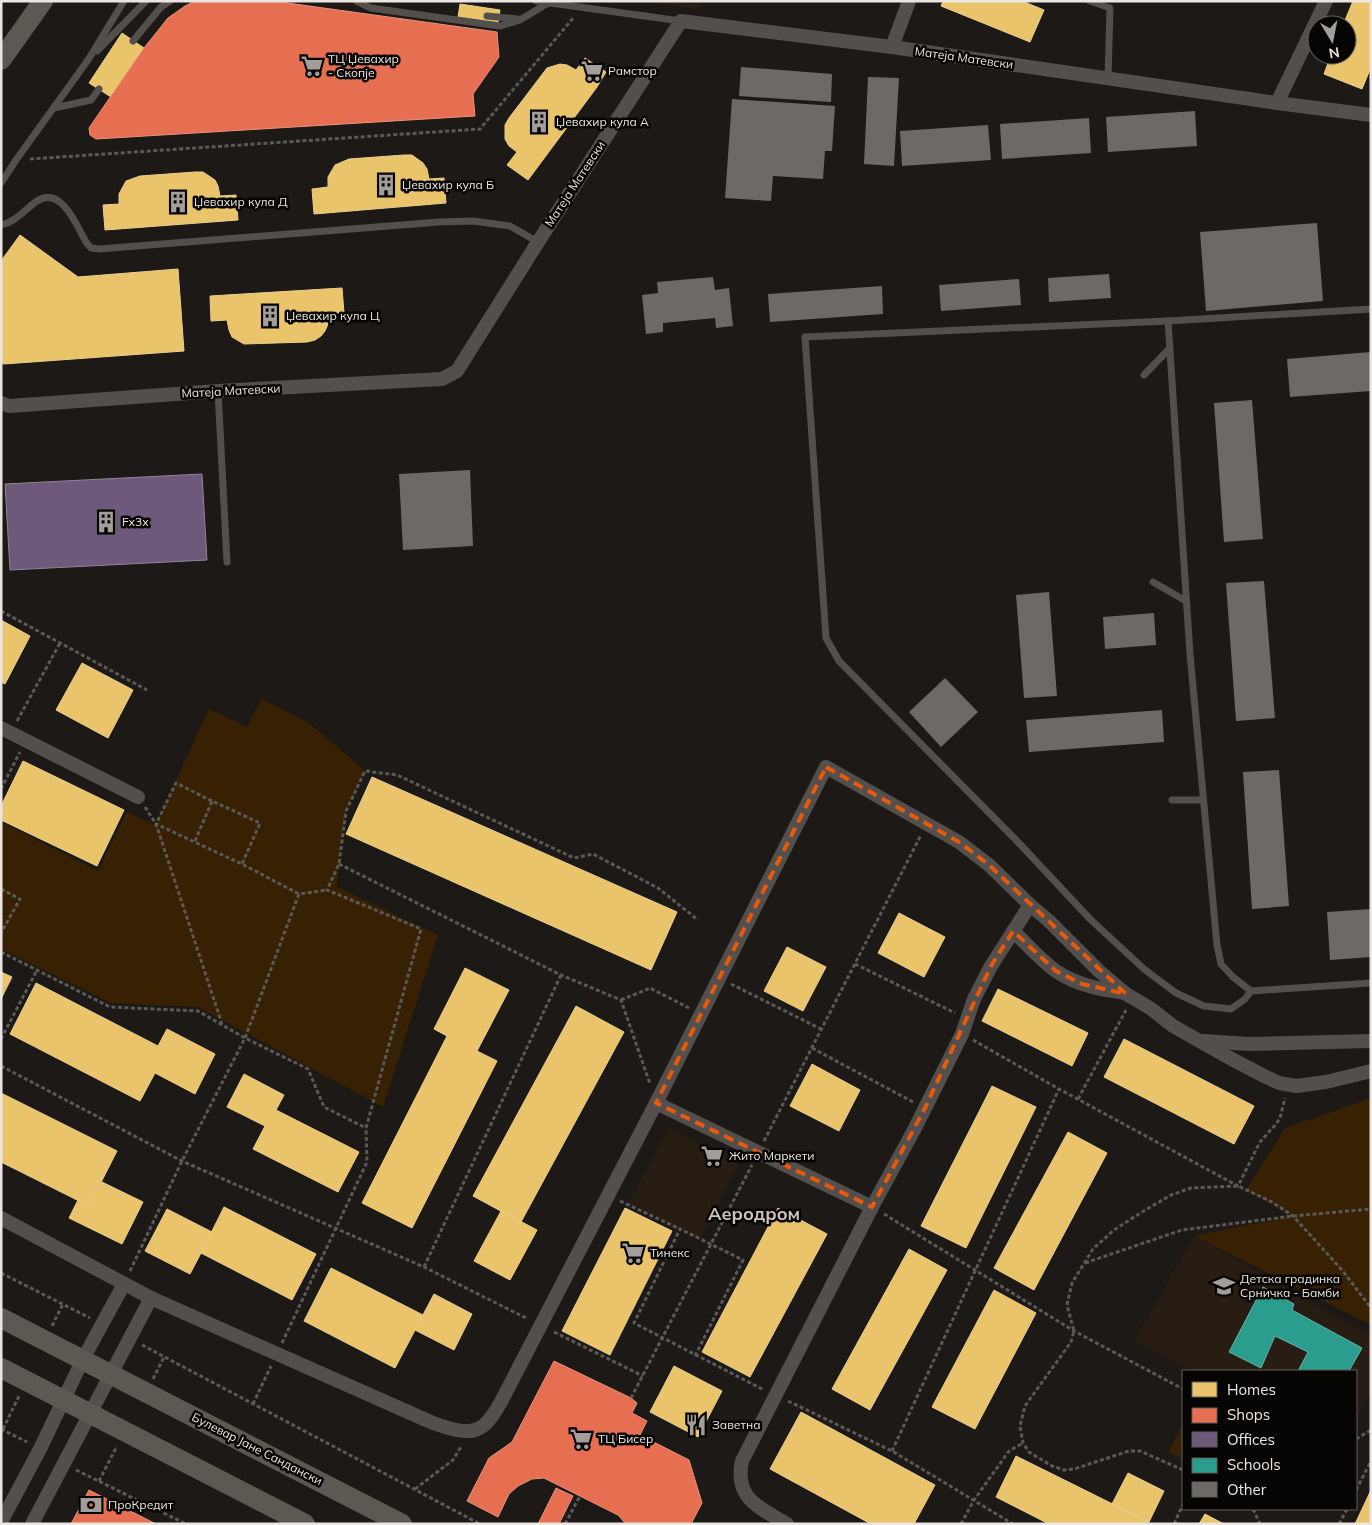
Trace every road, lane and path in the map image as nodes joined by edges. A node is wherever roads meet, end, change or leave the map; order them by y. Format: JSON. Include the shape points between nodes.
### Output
{"nodes":[{"id":1,"x":43,"y":1,"type":"edge"},
{"id":2,"x":124,"y":1,"type":"edge"},
{"id":3,"x":146,"y":1,"type":"edge"},
{"id":4,"x":170,"y":1,"type":"edge"},
{"id":5,"x":356,"y":1,"type":"edge"},
{"id":6,"x":536,"y":1,"type":"edge"},
{"id":7,"x":909,"y":1,"type":"edge"},
{"id":8,"x":1090,"y":1,"type":"edge"},
{"id":9,"x":1326,"y":1,"type":"edge"},
{"id":10,"x":546,"y":2,"type":"edge"},
{"id":11,"x":582,"y":7,"type":"junction"},
{"id":12,"x":487,"y":16,"type":"dead end"},
{"id":13,"x":520,"y":20,"type":"junction"},
{"id":14,"x":681,"y":21,"type":"junction"},
{"id":15,"x":133,"y":41,"type":"dead end"},
{"id":16,"x":892,"y":47,"type":"junction"},
{"id":17,"x":1,"y":60,"type":"edge"},
{"id":18,"x":88,"y":60,"type":"junction"},
{"id":19,"x":1108,"y":79,"type":"junction"},
{"id":20,"x":99,"y":89,"type":"dead end"},
{"id":21,"x":1277,"y":103,"type":"junction"},
{"id":22,"x":54,"y":108,"type":"junction"},
{"id":23,"x":1371,"y":115,"type":"edge"},
{"id":24,"x":16,"y":160,"type":"junction"},
{"id":25,"x":1,"y":184,"type":"edge"},
{"id":26,"x":1,"y":225,"type":"edge"},
{"id":27,"x":538,"y":242,"type":"junction"},
{"id":28,"x":1371,"y":309,"type":"edge"},
{"id":29,"x":1168,"y":321,"type":"junction"},
{"id":30,"x":1170,"y":348,"type":"junction"},
{"id":31,"x":1144,"y":374,"type":"dead end"},
{"id":32,"x":218,"y":391,"type":"junction"},
{"id":33,"x":1,"y":404,"type":"edge"},
{"id":34,"x":227,"y":562,"type":"dead end"},
{"id":35,"x":1153,"y":582,"type":"dead end"},
{"id":36,"x":1186,"y":601,"type":"junction"},
{"id":37,"x":1,"y":611,"type":"edge"},
{"id":38,"x":60,"y":643,"type":"junction"},
{"id":39,"x":147,"y":690,"type":"dead end"},
{"id":40,"x":6,"y":730,"type":"edge"},
{"id":41,"x":25,"y":740,"type":"junction"},
{"id":42,"x":1,"y":789,"type":"edge"},
{"id":43,"x":138,"y":797,"type":"joint"},
{"id":44,"x":1172,"y":800,"type":"dead end"},
{"id":45,"x":1203,"y":800,"type":"junction"},
{"id":46,"x":212,"y":801,"type":"junction"},
{"id":47,"x":156,"y":824,"type":"junction"},
{"id":48,"x":927,"y":824,"type":"junction"},
{"id":49,"x":195,"y":841,"type":"junction"},
{"id":50,"x":242,"y":864,"type":"junction"},
{"id":51,"x":338,"y":864,"type":"junction"},
{"id":52,"x":1,"y":889,"type":"edge"},
{"id":53,"x":327,"y":890,"type":"junction"},
{"id":54,"x":299,"y":894,"type":"junction"},
{"id":55,"x":1030,"y":905,"type":"junction"},
{"id":56,"x":698,"y":920,"type":"dead end"},
{"id":57,"x":1013,"y":931,"type":"junction"},
{"id":58,"x":1,"y":933,"type":"edge"},
{"id":59,"x":1,"y":952,"type":"edge"},
{"id":60,"x":855,"y":964,"type":"junction"},
{"id":61,"x":38,"y":970,"type":"junction"},
{"id":62,"x":561,"y":975,"type":"junction"},
{"id":63,"x":720,"y":978,"type":"junction"},
{"id":64,"x":1371,"y":983,"type":"edge"},
{"id":65,"x":1251,"y":991,"type":"junction"},
{"id":66,"x":1129,"y":996,"type":"junction"},
{"id":67,"x":621,"y":1000,"type":"junction"},
{"id":68,"x":701,"y":1014,"type":"junction"},
{"id":69,"x":967,"y":1019,"type":"junction"},
{"id":70,"x":222,"y":1025,"type":"junction"},
{"id":71,"x":822,"y":1030,"type":"junction"},
{"id":72,"x":962,"y":1034,"type":"junction"},
{"id":73,"x":245,"y":1038,"type":"junction"},
{"id":74,"x":1,"y":1039,"type":"edge"},
{"id":75,"x":1201,"y":1041,"type":"junction"},
{"id":76,"x":1371,"y":1042,"type":"edge"},
{"id":77,"x":812,"y":1048,"type":"junction"},
{"id":78,"x":1,"y":1066,"type":"edge"},
{"id":79,"x":1371,"y":1071,"type":"edge"},
{"id":80,"x":1288,"y":1085,"type":"junction"},
{"id":81,"x":1059,"y":1089,"type":"junction"},
{"id":82,"x":1078,"y":1099,"type":"junction"},
{"id":83,"x":656,"y":1103,"type":"junction"},
{"id":84,"x":925,"y":1108,"type":"junction"},
{"id":85,"x":366,"y":1128,"type":"junction"},
{"id":86,"x":759,"y":1152,"type":"junction"},
{"id":87,"x":182,"y":1161,"type":"junction"},
{"id":88,"x":1238,"y":1186,"type":"junction"},
{"id":89,"x":608,"y":1195,"type":"junction"},
{"id":90,"x":872,"y":1207,"type":"junction"},
{"id":91,"x":1371,"y":1208,"type":"edge"},
{"id":92,"x":1293,"y":1216,"type":"junction"},
{"id":93,"x":1,"y":1218,"type":"edge"},
{"id":94,"x":335,"y":1228,"type":"junction"},
{"id":95,"x":680,"y":1229,"type":"junction"},
{"id":96,"x":711,"y":1244,"type":"junction"},
{"id":97,"x":1085,"y":1263,"type":"junction"},
{"id":98,"x":424,"y":1267,"type":"junction"},
{"id":99,"x":976,"y":1270,"type":"junction"},
{"id":100,"x":1,"y":1273,"type":"edge"},
{"id":101,"x":124,"y":1284,"type":"junction"},
{"id":102,"x":151,"y":1298,"type":"junction"},
{"id":103,"x":63,"y":1304,"type":"junction"},
{"id":104,"x":1371,"y":1308,"type":"edge"},
{"id":105,"x":1,"y":1318,"type":"edge"},
{"id":106,"x":103,"y":1324,"type":"junction"},
{"id":107,"x":540,"y":1325,"type":"junction"},
{"id":108,"x":1074,"y":1332,"type":"junction"},
{"id":109,"x":662,"y":1338,"type":"junction"},
{"id":110,"x":130,"y":1339,"type":"junction"},
{"id":111,"x":45,"y":1340,"type":"junction"},
{"id":112,"x":277,"y":1354,"type":"junction"},
{"id":113,"x":695,"y":1356,"type":"junction"},
{"id":114,"x":164,"y":1357,"type":"junction"},
{"id":115,"x":83,"y":1359,"type":"junction"},
{"id":116,"x":1,"y":1368,"type":"edge"},
{"id":117,"x":111,"y":1374,"type":"junction"},
{"id":118,"x":643,"y":1376,"type":"junction"},
{"id":119,"x":26,"y":1380,"type":"junction"},
{"id":120,"x":1182,"y":1388,"type":"edge"},
{"id":121,"x":146,"y":1391,"type":"junction"},
{"id":122,"x":776,"y":1396,"type":"junction"},
{"id":123,"x":631,"y":1398,"type":"dead end"},
{"id":124,"x":64,"y":1399,"type":"junction"},
{"id":125,"x":253,"y":1404,"type":"junction"},
{"id":126,"x":90,"y":1412,"type":"junction"},
{"id":127,"x":2,"y":1429,"type":"edge"},
{"id":128,"x":1371,"y":1430,"type":"edge"},
{"id":129,"x":126,"y":1431,"type":"junction"},
{"id":130,"x":470,"y":1431,"type":"junction"},
{"id":131,"x":1357,"y":1438,"type":"edge"},
{"id":132,"x":1022,"y":1443,"type":"junction"},
{"id":133,"x":40,"y":1449,"type":"junction"},
{"id":134,"x":892,"y":1451,"type":"junction"},
{"id":135,"x":1371,"y":1461,"type":"edge"},
{"id":136,"x":63,"y":1463,"type":"junction"},
{"id":137,"x":1182,"y":1470,"type":"edge"},
{"id":138,"x":99,"y":1481,"type":"junction"},
{"id":139,"x":1357,"y":1488,"type":"edge"},
{"id":140,"x":415,"y":1490,"type":"junction"},
{"id":141,"x":580,"y":1496,"type":"dead end"},
{"id":142,"x":974,"y":1500,"type":"junction"},
{"id":143,"x":1182,"y":1506,"type":"edge"},
{"id":144,"x":1253,"y":1510,"type":"edge"},
{"id":145,"x":1346,"y":1510,"type":"edge"},
{"id":146,"x":1,"y":1522,"type":"edge"},
{"id":147,"x":32,"y":1524,"type":"edge"},
{"id":148,"x":186,"y":1524,"type":"edge"},
{"id":149,"x":305,"y":1524,"type":"edge"},
{"id":150,"x":402,"y":1524,"type":"edge"},
{"id":151,"x":480,"y":1524,"type":"edge"},
{"id":152,"x":565,"y":1524,"type":"edge"},
{"id":153,"x":787,"y":1524,"type":"edge"},
{"id":154,"x":960,"y":1524,"type":"edge"},
{"id":155,"x":1013,"y":1524,"type":"edge"},
{"id":156,"x":1174,"y":1524,"type":"edge"},
{"id":157,"x":1260,"y":1524,"type":"edge"},
{"id":158,"x":1339,"y":1524,"type":"edge"}],
"edges":[{"from":1,"to":17,"type":"street"},
{"from":2,"to":18,"type":"lane"},
{"from":3,"to":18,"type":"lane"},
{"from":4,"to":15,"type":"lane","via":[[161,7]]},
{"from":5,"to":13,"type":"lane","via":[[371,8],[500,26]]},
{"from":6,"to":10,"type":"lane"},
{"from":7,"to":16,"type":"street"},
{"from":8,"to":19,"type":"lane","via":[[1110,8]]},
{"from":9,"to":21,"type":"street"},
{"from":10,"to":11,"type":"lane"},
{"from":10,"to":13,"type":"lane"},
{"from":11,"to":14,"type":"lane"},
{"from":11,"to":24,"type":"path","via":[[480,129]]},
{"from":12,"to":13,"type":"lane"},
{"from":14,"to":16,"type":"street","name":"Матеја Матевски"},
{"from":14,"to":27,"type":"street","name":"Матеја Матевски"},
{"from":16,"to":19,"type":"street","name":"Матеја Матевски"},
{"from":18,"to":22,"type":"lane"},
{"from":19,"to":21,"type":"street","name":"Матеја Матевски"},
{"from":20,"to":22,"type":"lane","via":[[91,100]]},
{"from":21,"to":23,"type":"street","name":"Матеја Матевски"},
{"from":22,"to":24,"type":"lane"},
{"from":24,"to":25,"type":"lane"},
{"from":26,"to":27,"type":"lane","via":[[46,197],[64,205],[86,242],[91,248],[99,249],[473,221],[510,226]]},
{"from":27,"to":32,"type":"street","name":"Матеја Матевски","via":[[457,370],[442,379]]},
{"from":28,"to":29,"type":"lane"},
{"from":29,"to":30,"type":"lane"},
{"from":29,"to":65,"type":"lane","via":[[806,337],[826,638],[839,661],[1090,919],[1144,969],[1176,993],[1204,1006],[1231,1009]]},
{"from":30,"to":31,"type":"lane"},
{"from":30,"to":36,"type":"lane"},
{"from":32,"to":33,"type":"street","name":"Матеја Матевски"},
{"from":32,"to":34,"type":"lane"},
{"from":35,"to":36,"type":"lane"},
{"from":36,"to":45,"type":"lane"},
{"from":37,"to":38,"type":"path"},
{"from":38,"to":39,"type":"path"},
{"from":38,"to":40,"type":"path"},
{"from":40,"to":41,"type":"street"},
{"from":41,"to":42,"type":"path"},
{"from":41,"to":43,"type":"street"},
{"from":43,"to":47,"type":"path"},
{"from":44,"to":45,"type":"lane"},
{"from":45,"to":65,"type":"lane","via":[[1221,964]]},
{"from":46,"to":47,"type":"path","via":[[176,783]]},
{"from":46,"to":49,"type":"path"},
{"from":46,"to":50,"type":"path","via":[[260,823]]},
{"from":47,"to":49,"type":"path"},
{"from":47,"to":70,"type":"path"},
{"from":48,"to":55,"type":"street","via":[[959,842],[989,865]]},
{"from":48,"to":60,"type":"path"},
{"from":48,"to":63,"type":"street","via":[[826,768]]},
{"from":49,"to":50,"type":"path"},
{"from":50,"to":54,"type":"path"},
{"from":51,"to":53,"type":"path"},
{"from":51,"to":56,"type":"path","via":[[346,811],[366,772],[396,775],[574,858],[593,854],[658,888]]},
{"from":51,"to":62,"type":"path"},
{"from":52,"to":58,"type":"path","via":[[20,899]]},
{"from":53,"to":54,"type":"path"},
{"from":53,"to":85,"type":"path","via":[[421,928]]},
{"from":54,"to":73,"type":"path"},
{"from":55,"to":57,"type":"street"},
{"from":55,"to":66,"type":"street"},
{"from":57,"to":66,"type":"street","via":[[1056,971],[1082,984]]},
{"from":57,"to":69,"type":"street","via":[[991,966]]},
{"from":59,"to":61,"type":"path"},
{"from":60,"to":69,"type":"path"},
{"from":60,"to":71,"type":"path"},
{"from":61,"to":70,"type":"path","via":[[110,1007],[198,1011]]},
{"from":61,"to":74,"type":"path"},
{"from":62,"to":67,"type":"path"},
{"from":62,"to":98,"type":"path"},
{"from":63,"to":68,"type":"street"},
{"from":63,"to":71,"type":"path"},
{"from":64,"to":65,"type":"lane"},
{"from":66,"to":75,"type":"street"},
{"from":66,"to":82,"type":"path"},
{"from":67,"to":68,"type":"path","via":[[650,988]]},
{"from":67,"to":83,"type":"path"},
{"from":68,"to":83,"type":"street"},
{"from":69,"to":72,"type":"street"},
{"from":70,"to":73,"type":"path"},
{"from":71,"to":77,"type":"path"},
{"from":72,"to":81,"type":"path"},
{"from":72,"to":84,"type":"street"},
{"from":73,"to":85,"type":"path","via":[[308,1069],[324,1108]]},
{"from":73,"to":87,"type":"path"},
{"from":75,"to":76,"type":"street","via":[[1249,1044]]},
{"from":75,"to":80,"type":"street"},
{"from":77,"to":84,"type":"path"},
{"from":77,"to":86,"type":"path"},
{"from":78,"to":87,"type":"path"},
{"from":79,"to":80,"type":"street","via":[[1326,1082]]},
{"from":80,"to":88,"type":"path","via":[[1280,1118],[1260,1142]]},
{"from":81,"to":82,"type":"path"},
{"from":81,"to":99,"type":"path"},
{"from":82,"to":88,"type":"path"},
{"from":83,"to":86,"type":"street"},
{"from":83,"to":89,"type":"street"},
{"from":84,"to":90,"type":"street"},
{"from":85,"to":94,"type":"path","via":[[367,1162]]},
{"from":86,"to":90,"type":"street"},
{"from":86,"to":96,"type":"path"},
{"from":87,"to":94,"type":"path"},
{"from":87,"to":101,"type":"path"},
{"from":88,"to":92,"type":"path"},
{"from":88,"to":97,"type":"path","via":[[1191,1188],[1171,1195],[1114,1230],[1093,1250]]},
{"from":89,"to":95,"type":"path"},
{"from":89,"to":107,"type":"street"},
{"from":90,"to":99,"type":"path"},
{"from":90,"to":122,"type":"street"},
{"from":91,"to":92,"type":"path"},
{"from":92,"to":97,"type":"path","via":[[1182,1230]]},
{"from":92,"to":104,"type":"path"},
{"from":93,"to":101,"type":"street"},
{"from":94,"to":98,"type":"path"},
{"from":94,"to":112,"type":"path"},
{"from":95,"to":96,"type":"path"},
{"from":95,"to":109,"type":"path","via":[[634,1323]]},
{"from":96,"to":109,"type":"path"},
{"from":96,"to":113,"type":"path","via":[[743,1260]]},
{"from":97,"to":108,"type":"path","via":[[1072,1283],[1067,1305]]},
{"from":98,"to":107,"type":"path"},
{"from":99,"to":108,"type":"path"},
{"from":99,"to":134,"type":"path"},
{"from":100,"to":103,"type":"path"},
{"from":101,"to":102,"type":"street"},
{"from":101,"to":106,"type":"street"},
{"from":102,"to":110,"type":"street"},
{"from":102,"to":112,"type":"street"},
{"from":103,"to":106,"type":"path"},
{"from":103,"to":111,"type":"path"},
{"from":105,"to":111,"type":"street","name":"Булевар Јане Сандански"},
{"from":106,"to":115,"type":"street"},
{"from":107,"to":118,"type":"path"},
{"from":107,"to":130,"type":"street","via":[[494,1414],[482,1428]]},
{"from":108,"to":120,"type":"path"},
{"from":108,"to":132,"type":"path","via":[[1071,1342],[1025,1406],[1020,1422]]},
{"from":109,"to":113,"type":"path"},
{"from":109,"to":118,"type":"path"},
{"from":110,"to":114,"type":"path"},
{"from":110,"to":117,"type":"street"},
{"from":111,"to":115,"type":"street","name":"Булевар Јане Сандански"},
{"from":112,"to":125,"type":"path"},
{"from":112,"to":130,"type":"street","via":[[433,1423]]},
{"from":113,"to":122,"type":"path"},
{"from":114,"to":121,"type":"path"},
{"from":114,"to":125,"type":"path"},
{"from":115,"to":117,"type":"street","name":"Булевар Јане Сандански"},
{"from":115,"to":124,"type":"street"},
{"from":116,"to":119,"type":"street"},
{"from":117,"to":121,"type":"street","name":"Булевар Јане Сандански"},
{"from":117,"to":126,"type":"street"},
{"from":118,"to":123,"type":"path"},
{"from":119,"to":124,"type":"street"},
{"from":119,"to":127,"type":"path"},
{"from":121,"to":150,"type":"street","name":"Булевар Јане Сандански"},
{"from":122,"to":134,"type":"path"},
{"from":122,"to":153,"type":"street","via":[[742,1461],[740,1481],[755,1504]]},
{"from":124,"to":126,"type":"street"},
{"from":124,"to":133,"type":"street"},
{"from":125,"to":140,"type":"path"},
{"from":126,"to":129,"type":"street"},
{"from":126,"to":136,"type":"street"},
{"from":127,"to":133,"type":"path"},
{"from":128,"to":131,"type":"path"},
{"from":129,"to":138,"type":"path"},
{"from":129,"to":149,"type":"street"},
{"from":130,"to":140,"type":"path","via":[[453,1460]]},
{"from":132,"to":137,"type":"path","via":[[1029,1452],[1064,1470],[1129,1451],[1140,1451]]},
{"from":132,"to":142,"type":"path","via":[[1010,1451]]},
{"from":133,"to":146,"type":"street"},
{"from":134,"to":142,"type":"path"},
{"from":135,"to":139,"type":"path"},
{"from":136,"to":138,"type":"path"},
{"from":136,"to":147,"type":"street"},
{"from":138,"to":148,"type":"path"},
{"from":140,"to":151,"type":"path"},
{"from":141,"to":152,"type":"path"},
{"from":142,"to":154,"type":"path"},
{"from":142,"to":155,"type":"path"},
{"from":143,"to":156,"type":"path"},
{"from":144,"to":157,"type":"path"},
{"from":145,"to":158,"type":"path"}]}
